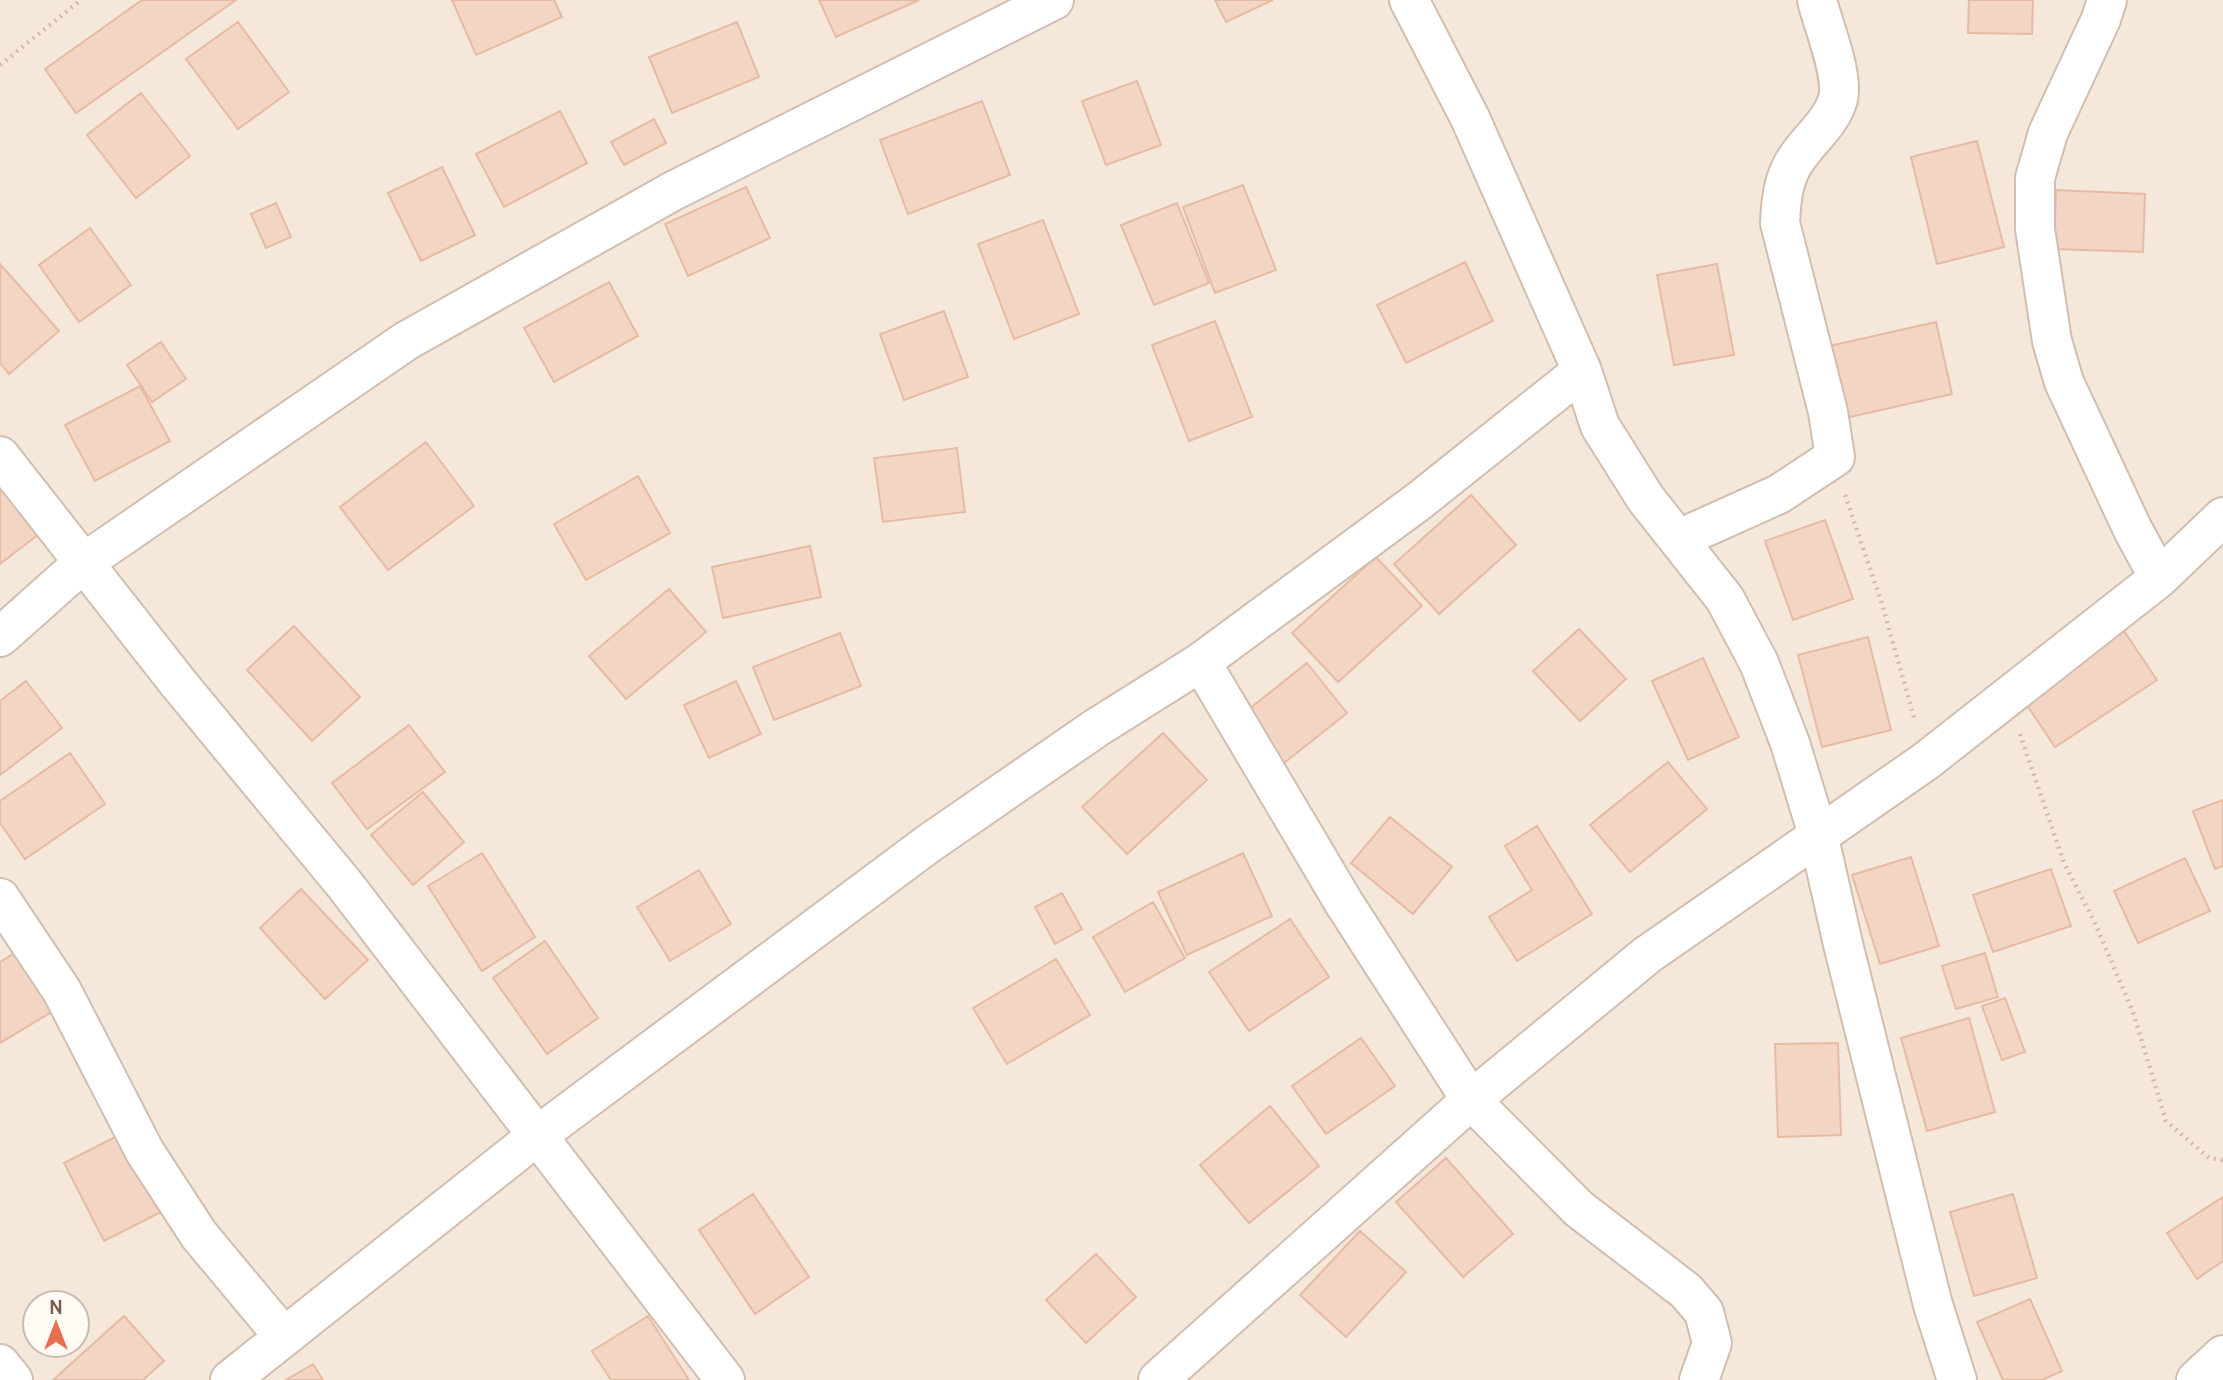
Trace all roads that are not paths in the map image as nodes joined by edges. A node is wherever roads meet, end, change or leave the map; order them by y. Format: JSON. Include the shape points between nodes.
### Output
{"nodes":[{"id":1,"x":1054,"y":0,"type":"edge"},
{"id":2,"x":1409,"y":0,"type":"edge"},
{"id":3,"x":1817,"y":0,"type":"edge"},
{"id":4,"x":2107,"y":0,"type":"edge"},
{"id":5,"x":1582,"y":371,"type":"junction"},
{"id":6,"x":0,"y":456,"type":"edge"},
{"id":7,"x":2223,"y":517,"type":"edge"},
{"id":8,"x":1679,"y":540,"type":"junction"},
{"id":9,"x":83,"y":562,"type":"junction"},
{"id":10,"x":2159,"y":578,"type":"junction"},
{"id":11,"x":0,"y":637,"type":"edge"},
{"id":12,"x":1201,"y":662,"type":"junction"},
{"id":13,"x":1819,"y":838,"type":"junction"},
{"id":14,"x":0,"y":898,"type":"edge"},
{"id":15,"x":1471,"y":1100,"type":"junction"},
{"id":16,"x":538,"y":1135,"type":"junction"},
{"id":17,"x":284,"y":1337,"type":"junction"},
{"id":18,"x":2223,"y":1355,"type":"edge"},
{"id":19,"x":0,"y":1364,"type":"edge"},
{"id":20,"x":13,"y":1380,"type":"edge"},
{"id":21,"x":230,"y":1380,"type":"edge"},
{"id":22,"x":725,"y":1380,"type":"edge"},
{"id":23,"x":1158,"y":1380,"type":"edge"},
{"id":24,"x":1699,"y":1380,"type":"edge"},
{"id":25,"x":1957,"y":1380,"type":"edge"},
{"id":26,"x":2196,"y":1380,"type":"edge"}],
"edges":[{"from":1,"to":9,"type":"street","via":[[673,191],[406,341]]},
{"from":2,"to":5,"type":"street","via":[[1470,118]]},
{"from":3,"to":8,"type":"street","via":[[1837,73],[1838,99],[1790,169],[1780,223],[1835,457],[1779,494]]},
{"from":4,"to":10,"type":"street","via":[[2048,133],[2035,178],[2035,229],[2043,296],[2064,382]]},
{"from":5,"to":8,"type":"street","via":[[1600,426],[1622,465]]},
{"from":5,"to":12,"type":"street","via":[[1419,501]]},
{"from":6,"to":9,"type":"street"},
{"from":7,"to":10,"type":"street"},
{"from":8,"to":13,"type":"street","via":[[1725,599],[1759,663]]},
{"from":9,"to":11,"type":"street"},
{"from":9,"to":16,"type":"street","via":[[345,885]]},
{"from":10,"to":13,"type":"street","via":[[1926,761]]},
{"from":12,"to":15,"type":"street","via":[[1344,903]]},
{"from":12,"to":16,"type":"street","via":[[928,844]]},
{"from":13,"to":15,"type":"street","via":[[1647,955]]},
{"from":13,"to":25,"type":"street","via":[[1933,1305]]},
{"from":14,"to":17,"type":"street","via":[[62,990],[145,1152],[199,1235]]},
{"from":15,"to":23,"type":"street"},
{"from":15,"to":24,"type":"street","via":[[1579,1209],[1686,1291],[1704,1312],[1712,1343]]},
{"from":16,"to":17,"type":"street"},
{"from":16,"to":22,"type":"street"},
{"from":17,"to":21,"type":"street"},
{"from":18,"to":26,"type":"street"},
{"from":19,"to":20,"type":"street"}]}
